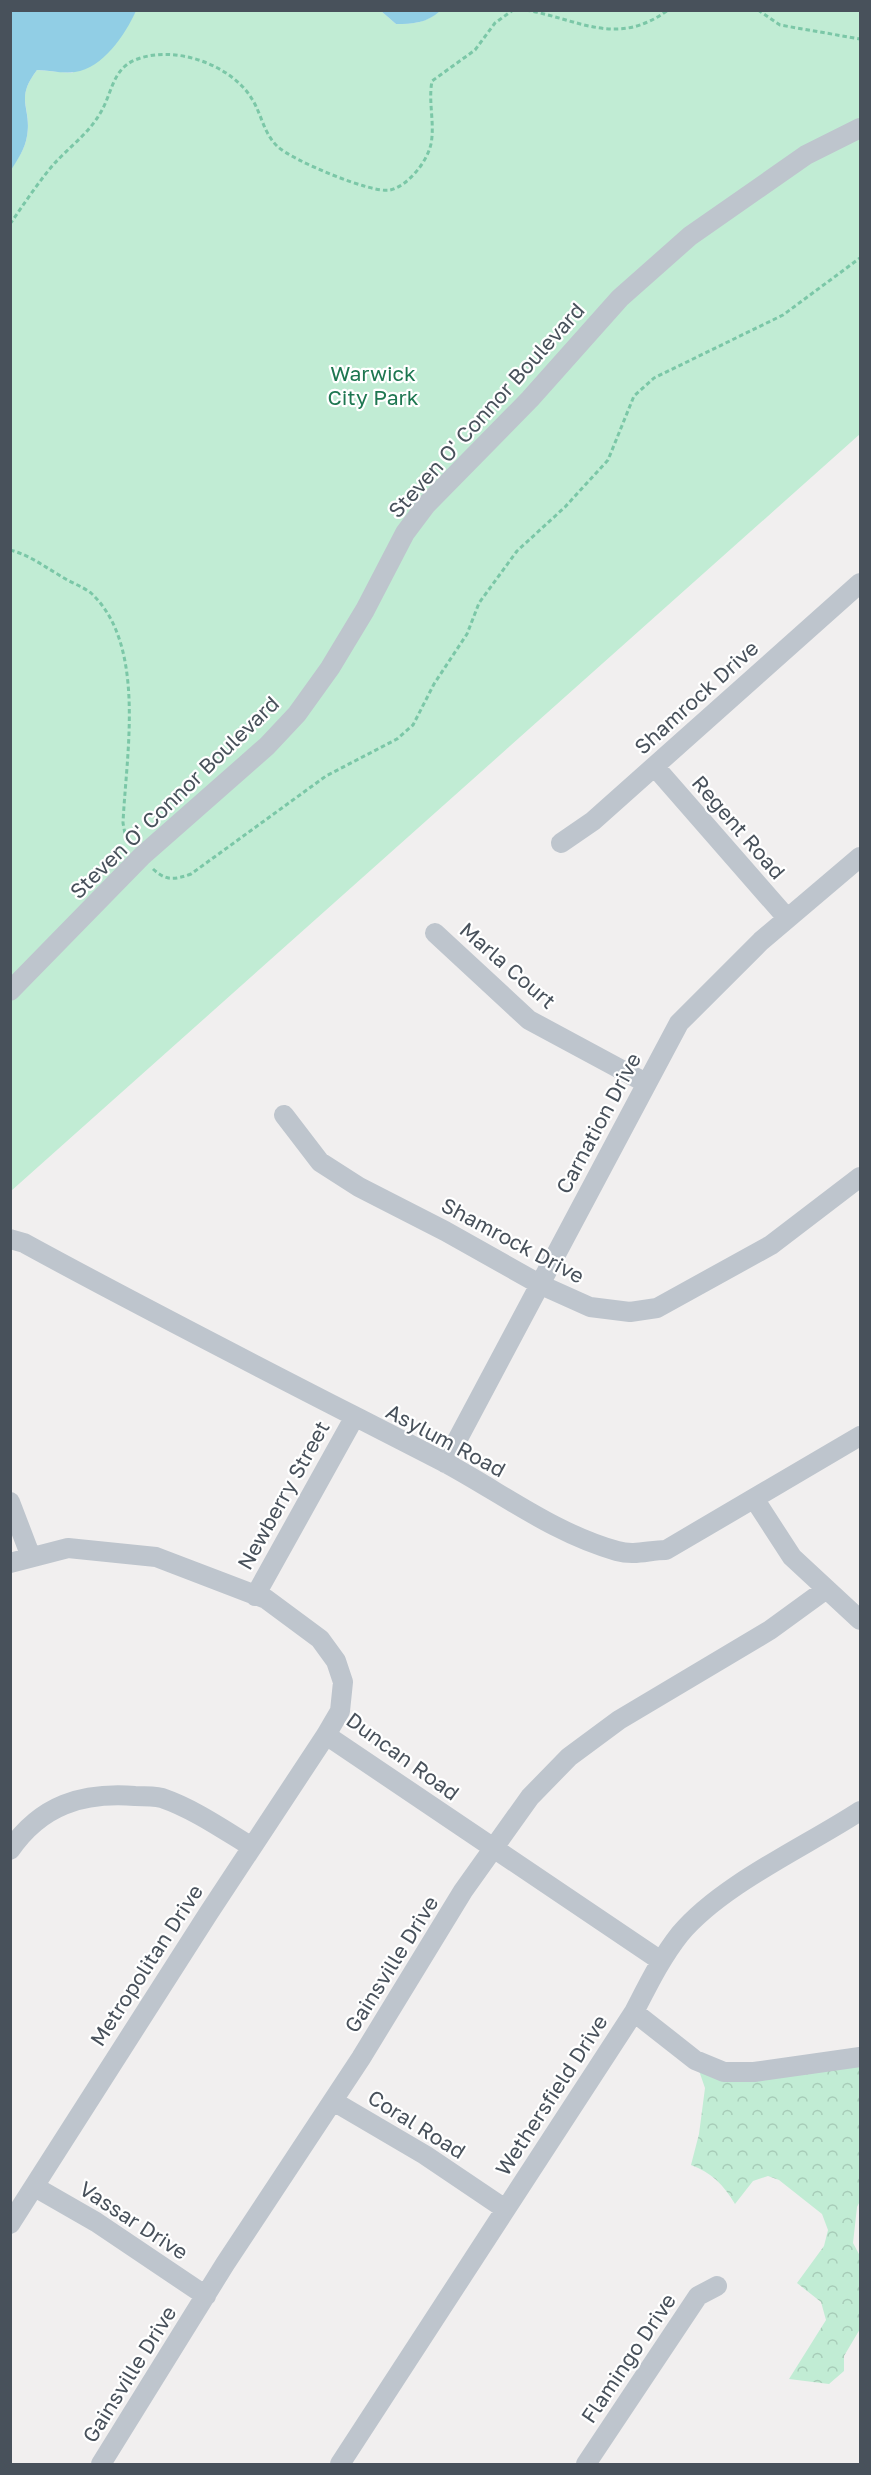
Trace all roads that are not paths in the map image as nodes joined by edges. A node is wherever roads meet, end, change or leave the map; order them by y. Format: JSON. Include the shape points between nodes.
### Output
{"nodes":[{"id":1,"x":861,"y":128,"type":"edge"},
{"id":2,"x":861,"y":583,"type":"edge"},
{"id":3,"x":655,"y":767,"type":"junction"},
{"id":4,"x":561,"y":843,"type":"dead end"},
{"id":5,"x":861,"y":857,"type":"edge"},
{"id":6,"x":787,"y":918,"type":"junction"},
{"id":7,"x":435,"y":933,"type":"dead end"},
{"id":8,"x":10,"y":991,"type":"edge"},
{"id":9,"x":646,"y":1083,"type":"junction"},
{"id":10,"x":284,"y":1115,"type":"dead end"},
{"id":11,"x":861,"y":1177,"type":"edge"},
{"id":12,"x":10,"y":1239,"type":"edge"},
{"id":13,"x":541,"y":1285,"type":"junction"},
{"id":14,"x":354,"y":1418,"type":"junction"},
{"id":15,"x":861,"y":1436,"type":"edge"},
{"id":16,"x":446,"y":1463,"type":"junction"},
{"id":17,"x":755,"y":1500,"type":"junction"},
{"id":18,"x":10,"y":1503,"type":"edge"},
{"id":19,"x":31,"y":1557,"type":"junction"},
{"id":20,"x":10,"y":1563,"type":"edge"},
{"id":21,"x":825,"y":1590,"type":"junction"},
{"id":22,"x":255,"y":1596,"type":"junction"},
{"id":23,"x":861,"y":1620,"type":"edge"},
{"id":24,"x":326,"y":1735,"type":"junction"},
{"id":25,"x":861,"y":1811,"type":"edge"},
{"id":26,"x":252,"y":1847,"type":"junction"},
{"id":27,"x":491,"y":1848,"type":"junction"},
{"id":28,"x":10,"y":1850,"type":"edge"},
{"id":29,"x":661,"y":1961,"type":"junction"},
{"id":30,"x":633,"y":2012,"type":"junction"},
{"id":31,"x":861,"y":2057,"type":"edge"},
{"id":32,"x":333,"y":2101,"type":"junction"},
{"id":33,"x":34,"y":2187,"type":"junction"},
{"id":34,"x":505,"y":2209,"type":"junction"},
{"id":35,"x":10,"y":2224,"type":"edge"},
{"id":36,"x":717,"y":2286,"type":"dead end"},
{"id":37,"x":206,"y":2296,"type":"junction"},
{"id":38,"x":101,"y":2464,"type":"edge"},
{"id":39,"x":340,"y":2464,"type":"edge"},
{"id":40,"x":585,"y":2464,"type":"edge"}],
"edges":[{"from":1,"to":8,"type":"street","name":"Steven O' Connor Boulevard","via":[[806,155],[690,236],[620,298],[530,399],[426,505],[405,533],[330,668],[297,714],[267,746],[142,856]]},
{"from":2,"to":3,"type":"street","name":"Shamrock Drive"},
{"from":3,"to":4,"type":"street","name":"Shamrock Drive","via":[[593,821]]},
{"from":3,"to":6,"type":"street","name":"Regent Road"},
{"from":5,"to":6,"type":"street","name":"Carnation Drive"},
{"from":6,"to":9,"type":"street","name":"Carnation Drive","via":[[679,1023]]},
{"from":7,"to":9,"type":"street","name":"Marla Court","via":[[529,1020]]},
{"from":9,"to":13,"type":"street","name":"Carnation Drive"},
{"from":10,"to":13,"type":"street","name":"Shamrock Drive","via":[[320,1162],[358,1187]]},
{"from":11,"to":13,"type":"street","name":"Shamrock Drive","via":[[771,1245],[657,1308],[630,1312],[590,1307]]},
{"from":12,"to":14,"type":"street","name":"Asylum Road"},
{"from":13,"to":16,"type":"street","name":"Carnation Drive"},
{"from":14,"to":16,"type":"street","name":"Asylum Road"},
{"from":14,"to":22,"type":"street","name":"Newberry Street"},
{"from":15,"to":17,"type":"street","name":"Asylum Road"},
{"from":16,"to":17,"type":"street","name":"Asylum Road","via":[[555,1528],[619,1552],[666,1550]]},
{"from":17,"to":21,"type":"street","via":[[792,1557]]},
{"from":18,"to":19,"type":"street"},
{"from":19,"to":20,"type":"street","name":"Duncan Road"},
{"from":19,"to":22,"type":"street","name":"Duncan Road","via":[[68,1548],[156,1557]]},
{"from":21,"to":23,"type":"street"},
{"from":21,"to":27,"type":"street","name":"Gainsville Drive","via":[[770,1630],[639,1707],[581,1747],[544,1781]]},
{"from":22,"to":24,"type":"street","name":"Duncan Road","via":[[266,1599],[320,1639],[336,1661],[343,1682],[340,1711]]},
{"from":24,"to":26,"type":"street","name":"Metropolitan Drive"},
{"from":24,"to":27,"type":"street","name":"Duncan Road"},
{"from":25,"to":29,"type":"street","name":"Wethersfield Drive","via":[[715,1901],[690,1923]]},
{"from":26,"to":28,"type":"street","via":[[161,1798],[108,1794],[70,1800],[46,1814]]},
{"from":26,"to":33,"type":"street","name":"Metropolitan Drive"},
{"from":27,"to":29,"type":"street","name":"Duncan Road"},
{"from":27,"to":32,"type":"street","name":"Gainsville Drive"},
{"from":29,"to":30,"type":"street","name":"Wethersfield Drive"},
{"from":30,"to":31,"type":"street","via":[[695,2060],[724,2072],[754,2072]]},
{"from":30,"to":34,"type":"street","name":"Wethersfield Drive"},
{"from":32,"to":34,"type":"street","name":"Coral Road","via":[[425,2155]]},
{"from":32,"to":37,"type":"street","name":"Gainsville Drive"},
{"from":33,"to":35,"type":"street","name":"Metropolitan Drive"},
{"from":33,"to":37,"type":"street","name":"Vassar Drive","via":[[96,2222]]},
{"from":34,"to":39,"type":"street","name":"Wethersfield Drive"},
{"from":36,"to":40,"type":"street","name":"Flamingo Drive","via":[[698,2296]]},
{"from":37,"to":38,"type":"street","name":"Gainsville Drive"}]}
